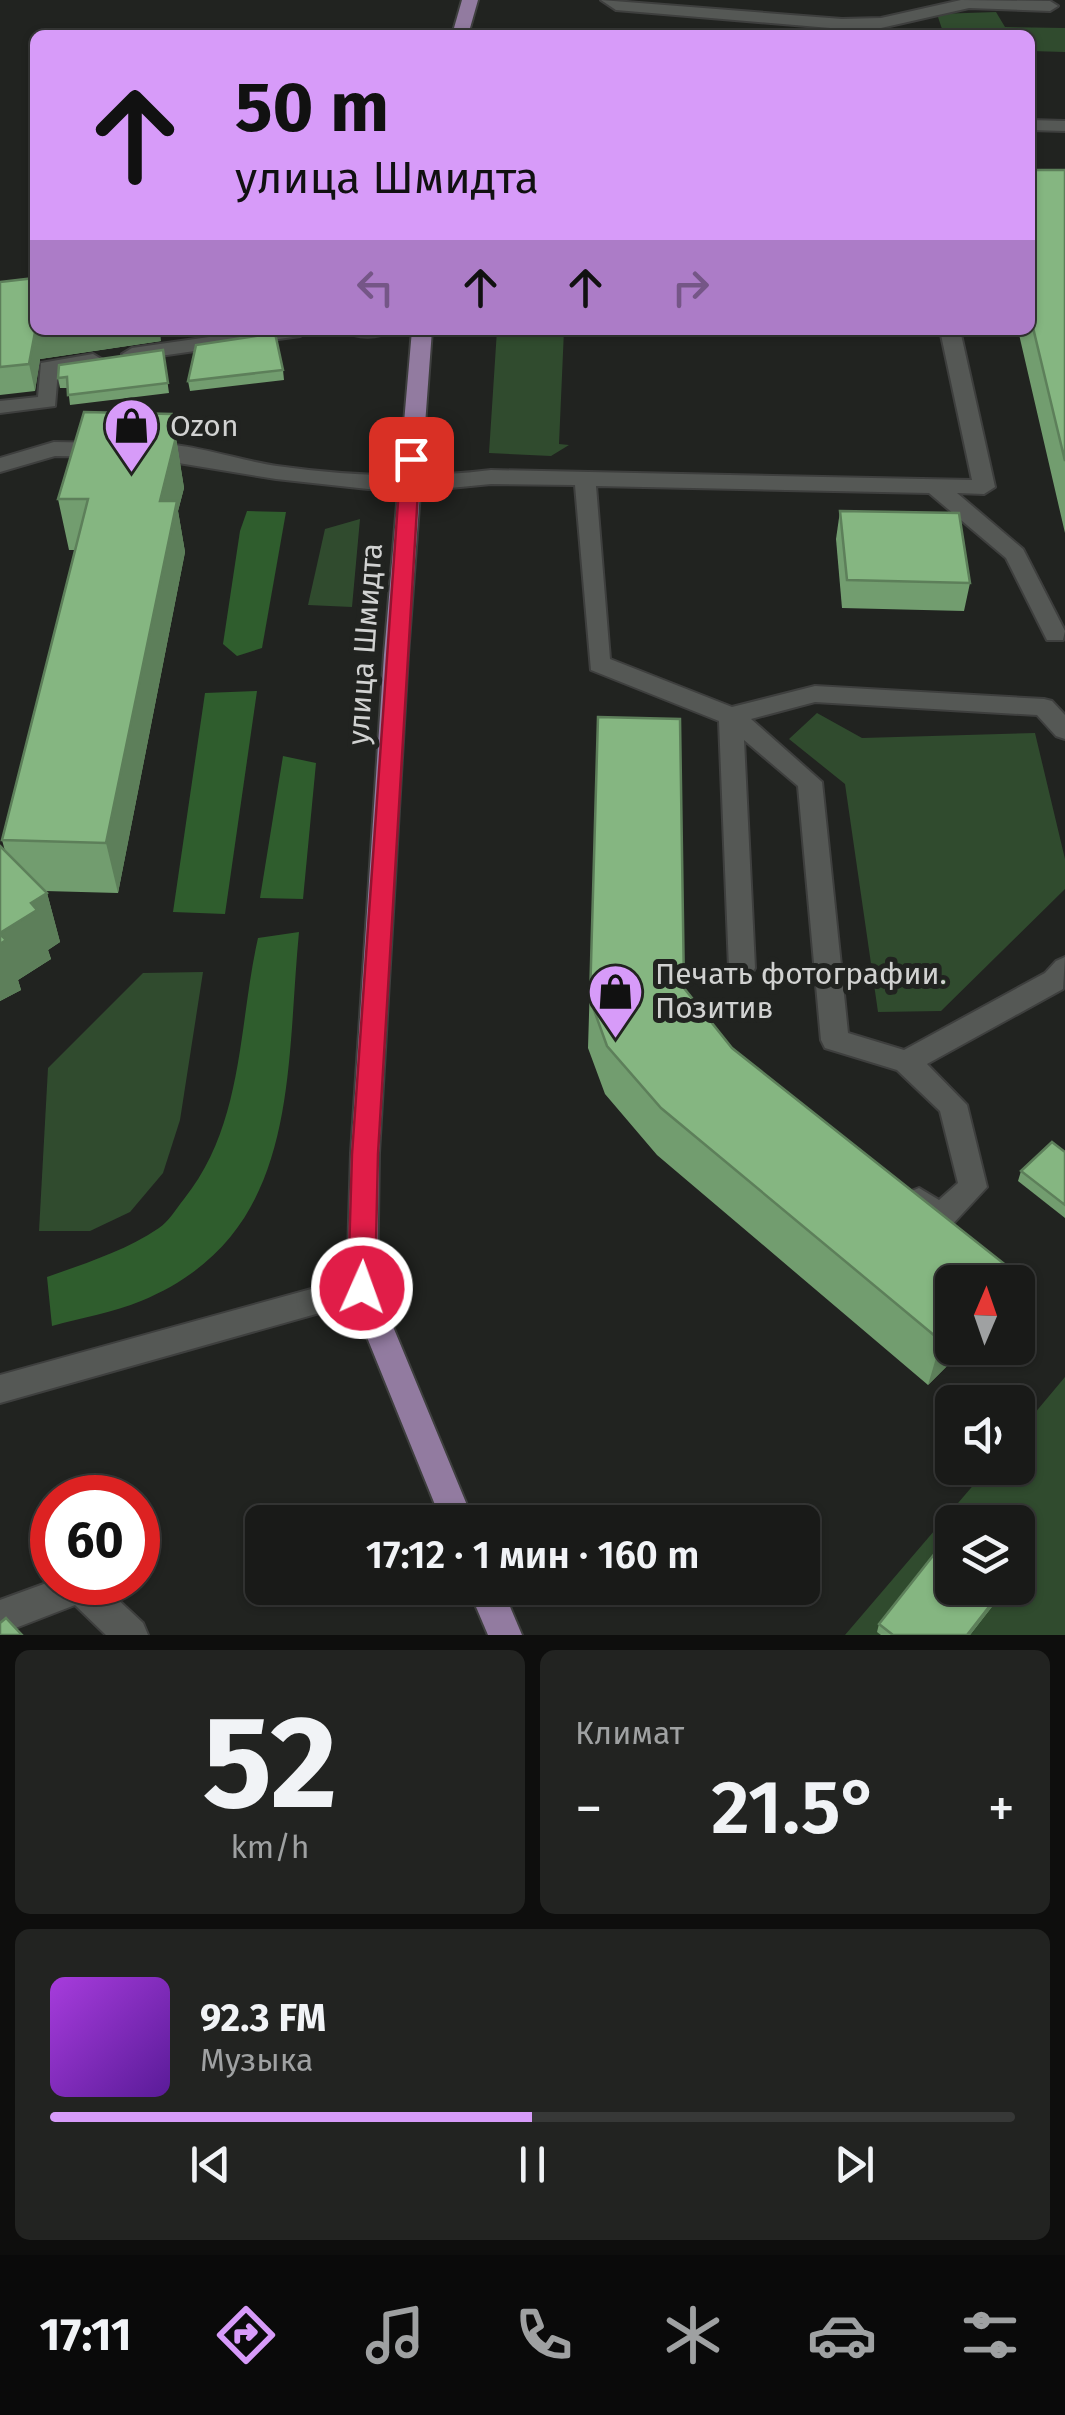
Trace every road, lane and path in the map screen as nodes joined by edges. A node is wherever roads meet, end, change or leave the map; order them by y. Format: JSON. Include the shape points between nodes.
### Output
{"nodes":[{"id":1,"x":470,"y":0,"type":"edge"},
{"id":2,"x":609,"y":0,"type":"edge"},
{"id":3,"x":1050,"y":6,"type":"dead end"},
{"id":4,"x":461,"y":30,"type":"edge"},
{"id":5,"x":1035,"y":125,"type":"edge"},
{"id":6,"x":1065,"y":126,"type":"edge"},
{"id":7,"x":266,"y":335,"type":"edge"},
{"id":8,"x":422,"y":335,"type":"edge"},
{"id":9,"x":951,"y":335,"type":"edge"},
{"id":10,"x":0,"y":408,"type":"edge"},
{"id":11,"x":0,"y":465,"type":"edge"},
{"id":12,"x":585,"y":479,"type":"junction"},
{"id":13,"x":410,"y":484,"type":"junction"},
{"id":14,"x":936,"y":487,"type":"junction"},
{"id":15,"x":1055,"y":634,"type":"dead end"},
{"id":16,"x":731,"y":716,"type":"junction"},
{"id":17,"x":1065,"y":730,"type":"edge"},
{"id":18,"x":742,"y":968,"type":"dead end"},
{"id":19,"x":1065,"y":968,"type":"edge"},
{"id":20,"x":906,"y":1062,"type":"junction"},
{"id":21,"x":895,"y":1182,"type":"edge"},
{"id":22,"x":362,"y":1288,"type":"junction"},
{"id":23,"x":0,"y":1389,"type":"edge"},
{"id":24,"x":451,"y":1505,"type":"edge"},
{"id":25,"x":492,"y":1605,"type":"edge"},
{"id":26,"x":0,"y":1617,"type":"edge"},
{"id":27,"x":131,"y":1635,"type":"edge"},
{"id":28,"x":505,"y":1635,"type":"edge"}],
"edges":[{"from":1,"to":4,"type":"main road"},
{"from":2,"to":3,"type":"street","via":[[842,24],[880,23],[969,3]]},
{"from":5,"to":6,"type":"street"},
{"from":7,"to":10,"type":"street","via":[[48,367],[48,402]]},
{"from":8,"to":13,"type":"main road","name":"улица Шмидта"},
{"from":9,"to":14,"type":"street","via":[[984,487]]},
{"from":11,"to":13,"type":"street","via":[[54,450],[177,451],[242,468]]},
{"from":12,"to":13,"type":"street"},
{"from":12,"to":14,"type":"street"},
{"from":12,"to":16,"type":"street","via":[[598,664]]},
{"from":13,"to":22,"type":"main road","name":"улица Шмидта"},
{"from":14,"to":15,"type":"street","via":[[1016,554]]},
{"from":16,"to":17,"type":"street","via":[[815,694],[1044,707]]},
{"from":16,"to":18,"type":"street"},
{"from":16,"to":20,"type":"street","via":[[810,782],[835,1040]]},
{"from":19,"to":20,"type":"street","via":[[1054,981]]},
{"from":20,"to":21,"type":"street","via":[[953,1105],[973,1187],[940,1218]]},
{"from":22,"to":23,"type":"street"},
{"from":22,"to":24,"type":"main road"},
{"from":25,"to":28,"type":"main road"},
{"from":26,"to":27,"type":"street","via":[[80,1587]]}]}
